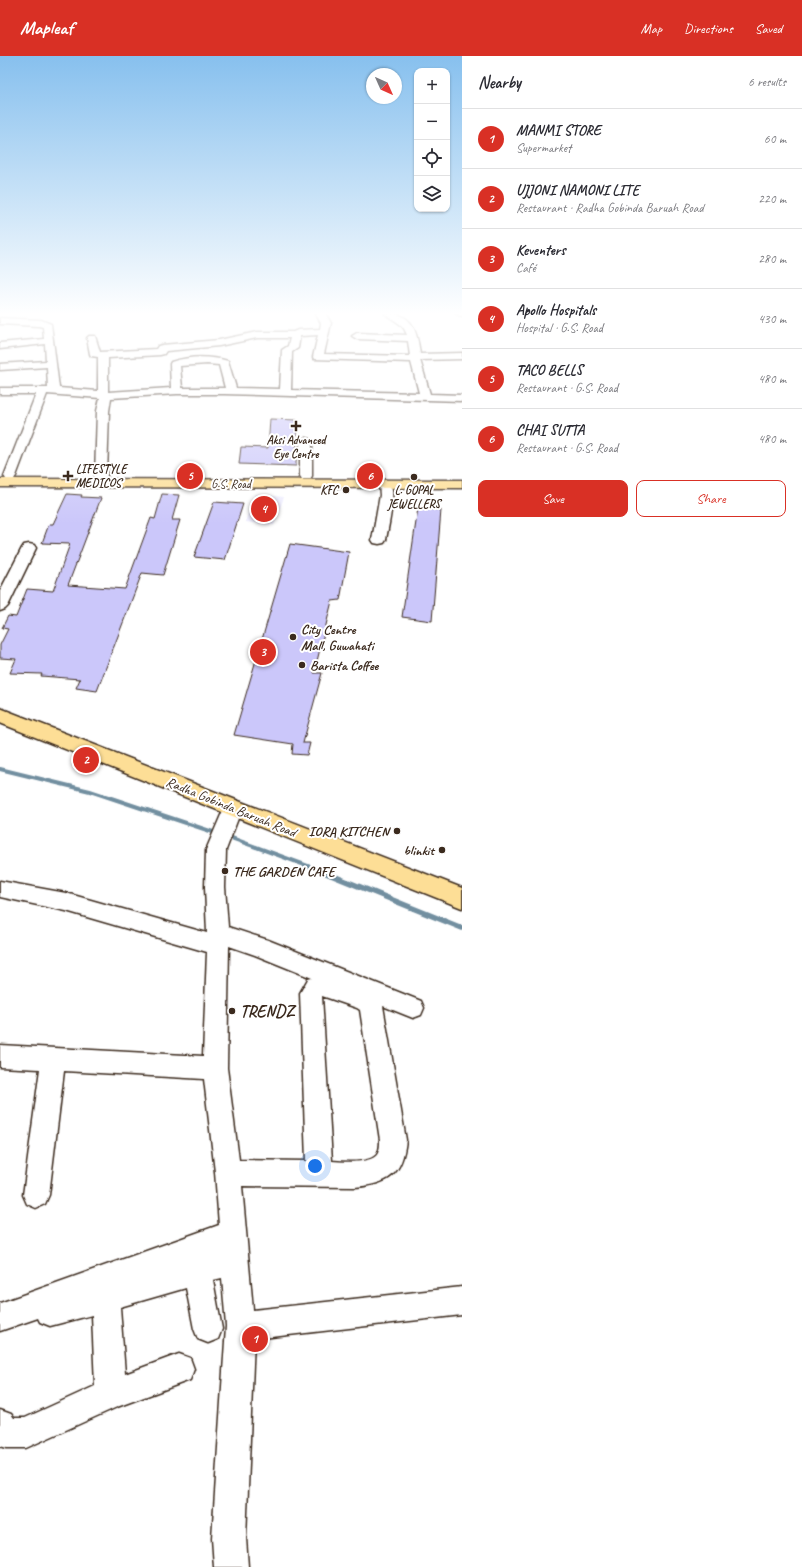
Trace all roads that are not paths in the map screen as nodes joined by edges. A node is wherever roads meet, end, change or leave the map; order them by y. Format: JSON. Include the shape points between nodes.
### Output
{"nodes":[{"id":1,"x":49,"y":384,"type":"edge"},
{"id":2,"x":104,"y":384,"type":"edge"},
{"id":3,"x":176,"y":384,"type":"edge"},
{"id":4,"x":229,"y":384,"type":"edge"},
{"id":5,"x":285,"y":384,"type":"edge"},
{"id":6,"x":422,"y":384,"type":"edge"},
{"id":7,"x":48,"y":391,"type":"junction"},
{"id":8,"x":177,"y":391,"type":"junction"},
{"id":9,"x":231,"y":391,"type":"junction"},
{"id":10,"x":284,"y":393,"type":"junction"},
{"id":11,"x":2,"y":394,"type":"edge"},
{"id":12,"x":104,"y":394,"type":"junction"},
{"id":13,"x":425,"y":397,"type":"junction"},
{"id":14,"x":462,"y":398,"type":"edge"},
{"id":15,"x":306,"y":442,"type":"dead end"},
{"id":16,"x":100,"y":476,"type":"junction"},
{"id":17,"x":306,"y":476,"type":"junction"},
{"id":18,"x":462,"y":476,"type":"edge"},
{"id":19,"x":3,"y":478,"type":"edge"},
{"id":20,"x":385,"y":484,"type":"junction"},
{"id":21,"x":462,"y":484,"type":"edge"},
{"id":22,"x":379,"y":540,"type":"dead end"},
{"id":23,"x":28,"y":548,"type":"dead end"},
{"id":24,"x":0,"y":606,"type":"edge"},
{"id":25,"x":0,"y":701,"type":"edge"},
{"id":26,"x":0,"y":715,"type":"edge"},
{"id":27,"x":233,"y":808,"type":"junction"},
{"id":28,"x":462,"y":882,"type":"edge"},
{"id":29,"x":0,"y":889,"type":"edge"},
{"id":30,"x":462,"y":898,"type":"edge"},
{"id":31,"x":217,"y":939,"type":"junction"},
{"id":32,"x":413,"y":1008,"type":"dead end"},
{"id":33,"x":0,"y":1056,"type":"edge"},
{"id":34,"x":53,"y":1060,"type":"junction"},
{"id":35,"x":215,"y":1068,"type":"junction"},
{"id":36,"x":228,"y":1172,"type":"junction"},
{"id":37,"x":320,"y":1174,"type":"junction"},
{"id":38,"x":36,"y":1195,"type":"dead end"},
{"id":39,"x":235,"y":1247,"type":"junction"},
{"id":40,"x":197,"y":1270,"type":"junction"},
{"id":41,"x":105,"y":1297,"type":"junction"},
{"id":42,"x":462,"y":1301,"type":"edge"},
{"id":43,"x":0,"y":1318,"type":"edge"},
{"id":44,"x":240,"y":1326,"type":"junction"},
{"id":45,"x":208,"y":1329,"type":"dead end"},
{"id":46,"x":0,"y":1331,"type":"edge"},
{"id":47,"x":180,"y":1369,"type":"dead end"},
{"id":48,"x":111,"y":1394,"type":"junction"},
{"id":49,"x":0,"y":1425,"type":"edge"},
{"id":50,"x":231,"y":1567,"type":"edge"}],
"edges":[{"from":1,"to":7,"type":"street"},
{"from":2,"to":12,"type":"street"},
{"from":3,"to":8,"type":"street"},
{"from":4,"to":9,"type":"street"},
{"from":5,"to":10,"type":"street"},
{"from":6,"to":13,"type":"street"},
{"from":7,"to":11,"type":"street"},
{"from":7,"to":12,"type":"street"},
{"from":7,"to":19,"type":"street"},
{"from":8,"to":9,"type":"street"},
{"from":8,"to":12,"type":"street"},
{"from":9,"to":10,"type":"street"},
{"from":10,"to":13,"type":"street"},
{"from":12,"to":16,"type":"street"},
{"from":13,"to":14,"type":"street"},
{"from":15,"to":17,"type":"street"},
{"from":16,"to":17,"type":"main road","name":"G.S. Road"},
{"from":16,"to":19,"type":"main road","name":"G.S. Road"},
{"from":17,"to":18,"type":"main road","name":"G.S. Road"},
{"from":19,"to":20,"type":"main road","name":"G.S. Road"},
{"from":20,"to":21,"type":"main road","name":"G.S. Road"},
{"from":20,"to":22,"type":"street","via":[[386,495]]},
{"from":23,"to":24,"type":"street"},
{"from":25,"to":28,"type":"main road","name":"Radha Gobinda Baruah Road"},
{"from":26,"to":27,"type":"main road","name":"Radha Gobinda Baruah Road"},
{"from":27,"to":30,"type":"main road","name":"Radha Gobinda Baruah Road"},
{"from":27,"to":31,"type":"street","via":[[216,850]]},
{"from":29,"to":31,"type":"street","via":[[66,902]]},
{"from":31,"to":32,"type":"street","via":[[260,947]]},
{"from":31,"to":35,"type":"street"},
{"from":33,"to":34,"type":"street"},
{"from":34,"to":35,"type":"street"},
{"from":34,"to":38,"type":"street"},
{"from":35,"to":36,"type":"street"},
{"from":36,"to":37,"type":"street"},
{"from":36,"to":39,"type":"street"},
{"from":37,"to":37,"type":"street","via":[[311,993],[316,986],[364,1000],[371,1005],[393,1140],[392,1151],[386,1165],[372,1173]]},
{"from":39,"to":40,"type":"street"},
{"from":39,"to":43,"type":"street"},
{"from":39,"to":44,"type":"street"},
{"from":40,"to":41,"type":"street"},
{"from":40,"to":45,"type":"street"},
{"from":41,"to":46,"type":"street","via":[[31,1317]]},
{"from":41,"to":48,"type":"street"},
{"from":42,"to":44,"type":"street"},
{"from":44,"to":50,"type":"street","via":[[229,1538]]},
{"from":47,"to":48,"type":"street"},
{"from":48,"to":49,"type":"street","via":[[26,1433],[8,1433]]}]}
